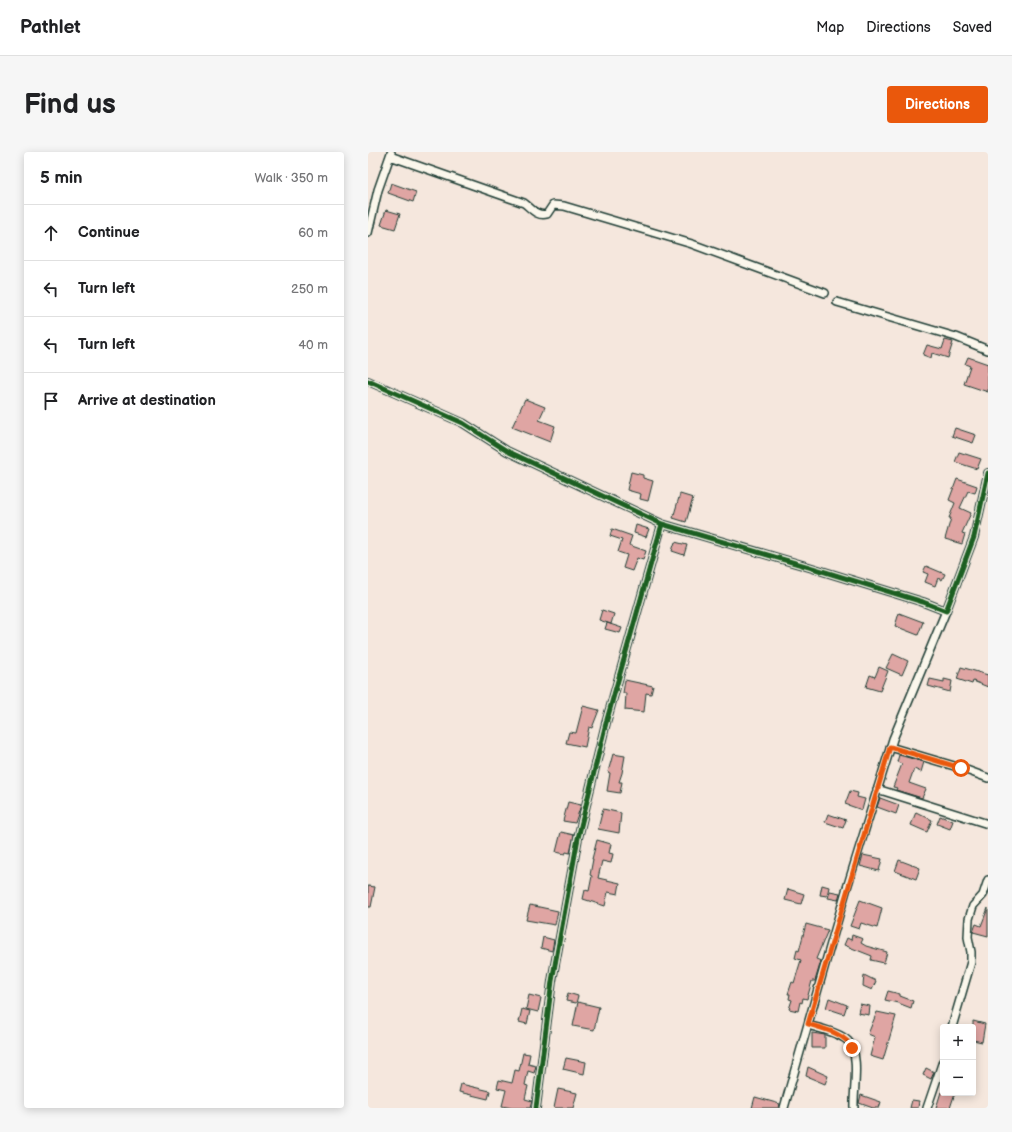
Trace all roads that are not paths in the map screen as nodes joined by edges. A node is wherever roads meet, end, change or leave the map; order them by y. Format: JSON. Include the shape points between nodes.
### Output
{"nodes":[{"id":1,"x":390,"y":154,"type":"edge"},
{"id":2,"x":368,"y":233,"type":"edge"},
{"id":3,"x":825,"y":293,"type":"dead end"},
{"id":4,"x":837,"y":302,"type":"dead end"},
{"id":5,"x":988,"y":350,"type":"edge"},
{"id":6,"x":368,"y":381,"type":"edge"},
{"id":7,"x":988,"y":473,"type":"edge"},
{"id":8,"x":662,"y":524,"type":"junction"},
{"id":9,"x":946,"y":611,"type":"junction"},
{"id":10,"x":890,"y":747,"type":"junction"},
{"id":11,"x":988,"y":778,"type":"edge"},
{"id":12,"x":877,"y":789,"type":"junction"},
{"id":13,"x":988,"y":824,"type":"edge"},
{"id":14,"x":988,"y":880,"type":"edge"},
{"id":15,"x":808,"y":1024,"type":"junction"},
{"id":16,"x":953,"y":1024,"type":"edge"},
{"id":17,"x":940,"y":1070,"type":"edge"},
{"id":18,"x":536,"y":1108,"type":"edge"},
{"id":19,"x":784,"y":1108,"type":"edge"},
{"id":20,"x":854,"y":1108,"type":"edge"},
{"id":21,"x":927,"y":1108,"type":"edge"}],
"edges":[{"from":1,"to":2,"type":"street"},
{"from":1,"to":3,"type":"street","via":[[524,203],[542,215],[547,214],[555,204],[564,206],[692,244]]},
{"from":4,"to":5,"type":"street","via":[[956,337]]},
{"from":6,"to":8,"type":"street","via":[[457,420],[507,451]]},
{"from":7,"to":9,"type":"street","via":[[974,537]]},
{"from":8,"to":9,"type":"street","via":[[817,569]]},
{"from":8,"to":18,"type":"street","via":[[606,723],[578,838],[551,988]]},
{"from":9,"to":10,"type":"street"},
{"from":10,"to":11,"type":"street"},
{"from":10,"to":12,"type":"street"},
{"from":12,"to":13,"type":"street"},
{"from":12,"to":15,"type":"street"},
{"from":14,"to":16,"type":"street","via":[[983,895],[971,911],[968,933],[971,962]]},
{"from":15,"to":19,"type":"street"},
{"from":15,"to":20,"type":"street","via":[[840,1036],[850,1045],[855,1064]]},
{"from":17,"to":21,"type":"street"}]}
